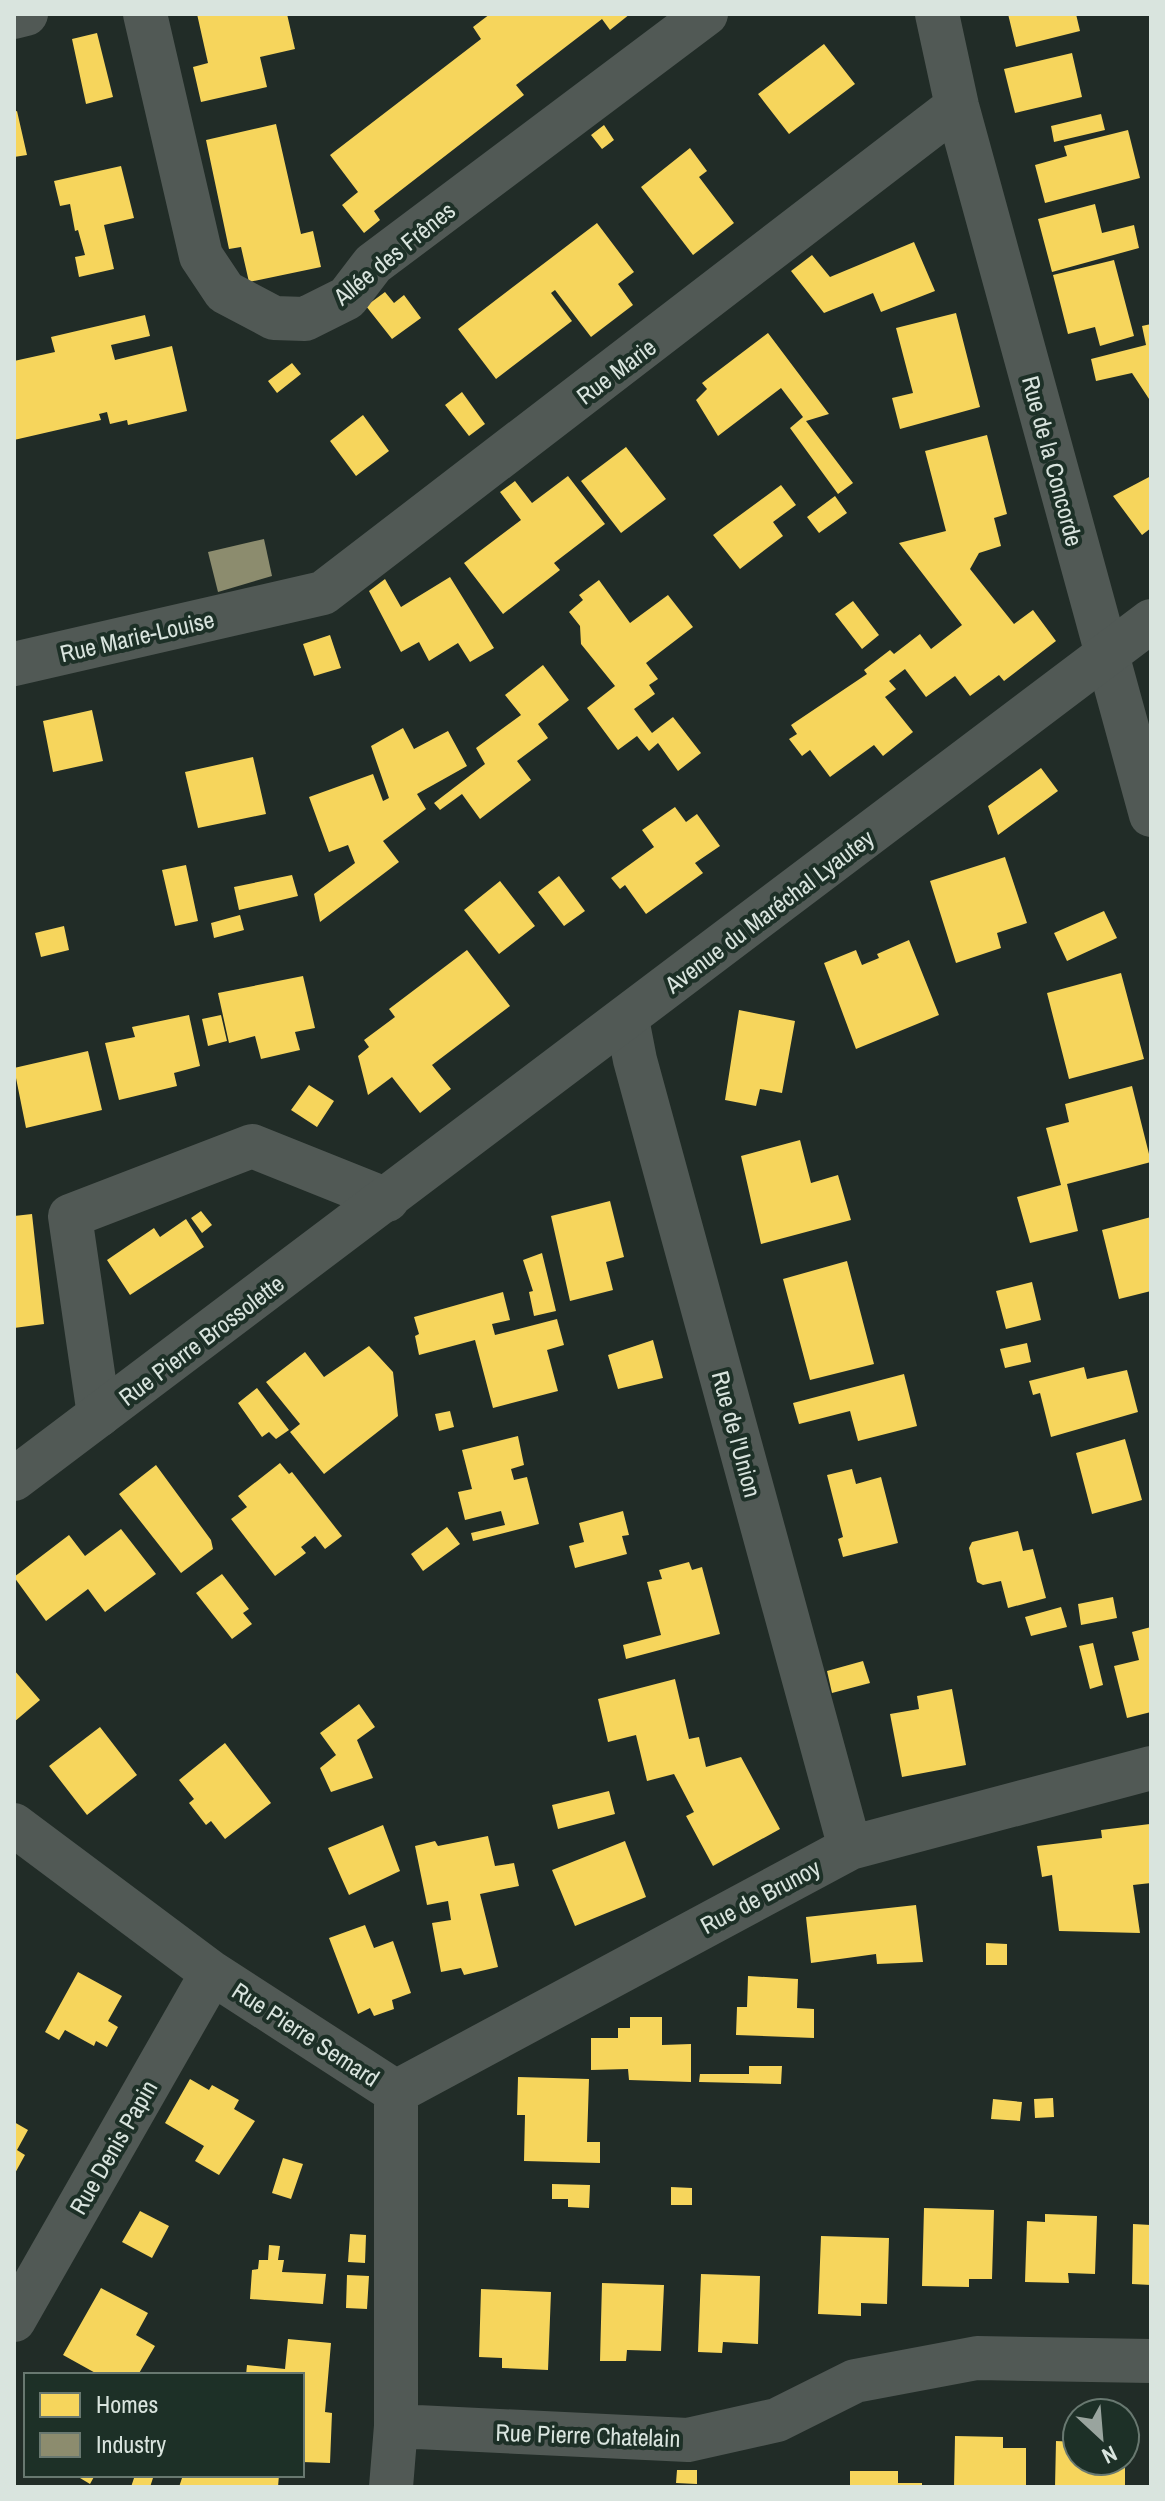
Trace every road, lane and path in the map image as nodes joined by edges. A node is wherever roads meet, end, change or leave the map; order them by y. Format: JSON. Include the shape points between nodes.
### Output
{"nodes":[{"id":1,"x":26,"y":14,"type":"edge"},
{"id":2,"x":145,"y":14,"type":"edge"},
{"id":3,"x":706,"y":14,"type":"edge"},
{"id":4,"x":937,"y":14,"type":"edge"},
{"id":5,"x":14,"y":17,"type":"edge"},
{"id":6,"x":957,"y":106,"type":"junction"},
{"id":7,"x":261,"y":608,"type":"joint"},
{"id":8,"x":1151,"y":621,"type":"edge"},
{"id":9,"x":1108,"y":653,"type":"junction"},
{"id":10,"x":14,"y":664,"type":"edge"},
{"id":11,"x":1151,"y":815,"type":"edge"},
{"id":12,"x":627,"y":1019,"type":"junction"},
{"id":13,"x":387,"y":1200,"type":"junction"},
{"id":14,"x":99,"y":1415,"type":"junction"},
{"id":15,"x":14,"y":1479,"type":"edge"},
{"id":16,"x":1151,"y":1768,"type":"edge"},
{"id":17,"x":14,"y":1825,"type":"edge"},
{"id":18,"x":850,"y":1848,"type":"junction"},
{"id":19,"x":212,"y":1973,"type":"junction"},
{"id":20,"x":396,"y":2092,"type":"junction"},
{"id":21,"x":14,"y":2320,"type":"edge"},
{"id":22,"x":1151,"y":2361,"type":"edge"},
{"id":23,"x":396,"y":2426,"type":"junction"},
{"id":24,"x":391,"y":2487,"type":"edge"}],
"edges":[{"from":1,"to":5,"type":"street"},
{"from":2,"to":3,"type":"street","name":"Allée des Frênes","via":[[201,256],[225,292],[274,318],[305,319],[347,298],[373,264]]},
{"from":4,"to":6,"type":"street","name":"Rue de la Concorde"},
{"from":6,"to":7,"type":"street","name":"Rue Marie","via":[[323,593]]},
{"from":6,"to":9,"type":"street","name":"Rue de la Concorde"},
{"from":7,"to":10,"type":"street","name":"Rue Marie-Louise"},
{"from":8,"to":9,"type":"street","name":"Avenue du Maréchal Lyautey"},
{"from":9,"to":11,"type":"street","name":"Rue de la Concorde"},
{"from":9,"to":12,"type":"street","name":"Avenue du Maréchal Lyautey"},
{"from":12,"to":13,"type":"street","name":"Avenue du Maréchal Lyautey"},
{"from":12,"to":18,"type":"street","name":"Rue de l'Union"},
{"from":13,"to":14,"type":"street","name":"Rue Pierre Brossolette"},
{"from":13,"to":14,"type":"street","via":[[252,1146],[70,1216]]},
{"from":14,"to":15,"type":"street","name":"Rue Pierre Brossolette"},
{"from":16,"to":18,"type":"street","name":"Rue de Brunoy"},
{"from":17,"to":19,"type":"street","name":"Rue Pierre Semard"},
{"from":18,"to":20,"type":"street","name":"Rue de Brunoy"},
{"from":19,"to":20,"type":"street","name":"Rue Pierre Semard"},
{"from":19,"to":21,"type":"street","name":"Rue Denis Papin"},
{"from":20,"to":23,"type":"street","name":"Rue Pierre Semard"},
{"from":22,"to":23,"type":"street","name":"Rue Pierre Chatelain","via":[[977,2358],[855,2381],[777,2420],[688,2440]]},
{"from":23,"to":24,"type":"street","name":"Rue Pierre Semard"}]}
